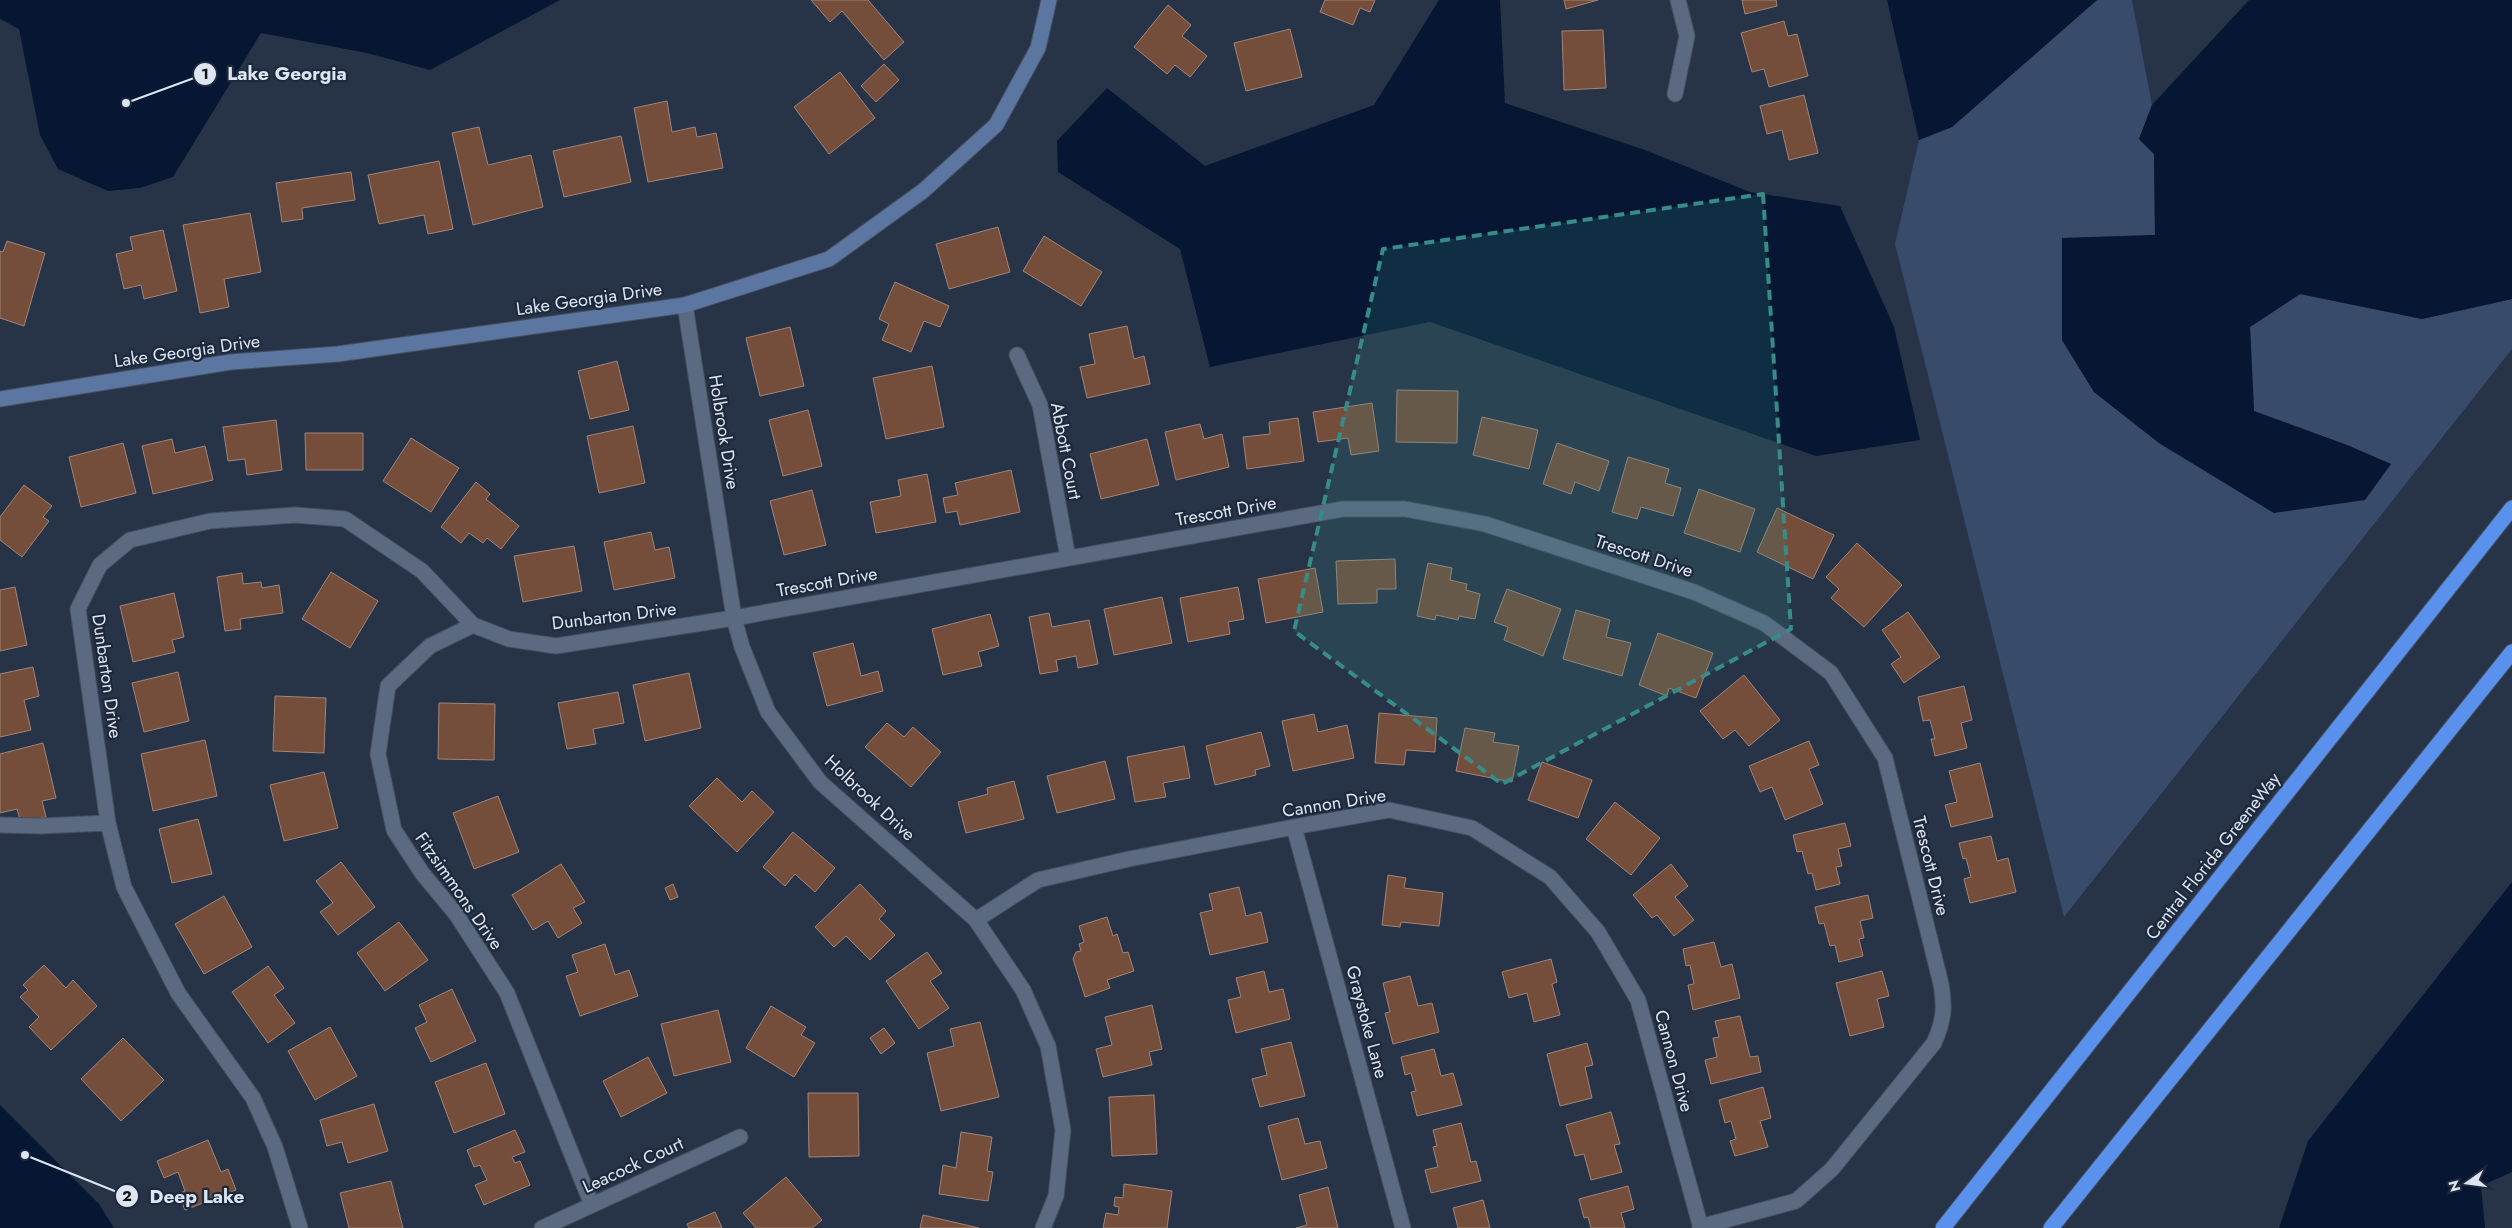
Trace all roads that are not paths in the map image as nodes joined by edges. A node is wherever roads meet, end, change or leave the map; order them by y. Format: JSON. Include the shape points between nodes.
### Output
{"nodes":[{"id":1,"x":1049,"y":0,"type":"edge"},
{"id":2,"x":1678,"y":0,"type":"edge"},
{"id":3,"x":1675,"y":94,"type":"dead end"},
{"id":4,"x":686,"y":305,"type":"junction"},
{"id":5,"x":1017,"y":355,"type":"dead end"},
{"id":6,"x":0,"y":399,"type":"edge"},
{"id":7,"x":2512,"y":508,"type":"edge"},
{"id":8,"x":1068,"y":558,"type":"junction"},
{"id":9,"x":734,"y":618,"type":"junction"},
{"id":10,"x":473,"y":625,"type":"junction"},
{"id":11,"x":2512,"y":652,"type":"edge"},
{"id":12,"x":108,"y":823,"type":"junction"},
{"id":13,"x":0,"y":825,"type":"edge"},
{"id":14,"x":1294,"y":827,"type":"junction"},
{"id":15,"x":976,"y":920,"type":"junction"},
{"id":16,"x":740,"y":1137,"type":"dead end"},
{"id":17,"x":592,"y":1205,"type":"junction"},
{"id":18,"x":300,"y":1228,"type":"edge"},
{"id":19,"x":542,"y":1228,"type":"edge"},
{"id":20,"x":1043,"y":1228,"type":"edge"},
{"id":21,"x":1403,"y":1228,"type":"edge"},
{"id":22,"x":1700,"y":1228,"type":"edge"},
{"id":23,"x":1943,"y":1228,"type":"edge"},
{"id":24,"x":2051,"y":1228,"type":"edge"}],
"edges":[{"from":1,"to":4,"type":"street","name":"Lake Georgia Drive","via":[[1038,48],[996,125],[923,191],[829,259]]},
{"from":2,"to":3,"type":"street","via":[[1687,36]]},
{"from":4,"to":6,"type":"street","name":"Lake Georgia Drive","via":[[338,354],[230,362]]},
{"from":4,"to":9,"type":"street","name":"Holbrook Drive"},
{"from":5,"to":8,"type":"street","name":"Abbott Court","via":[[1040,404]]},
{"from":7,"to":23,"type":"highway","name":"Central Florida GreeneWay"},
{"from":8,"to":9,"type":"street","name":"Trescott Drive"},
{"from":8,"to":22,"type":"street","name":"Trescott Drive","via":[[1343,509],[1405,509],[1485,524],[1694,592],[1764,623],[1831,673],[1885,758],[1941,984],[1945,1008],[1941,1028],[1934,1043],[1832,1169],[1796,1201]]},
{"from":9,"to":10,"type":"street","name":"Dunbarton Drive","via":[[556,646],[509,639]]},
{"from":9,"to":15,"type":"street","name":"Holbrook Drive","via":[[768,712],[820,782]]},
{"from":10,"to":12,"type":"street","name":"Dunbarton Drive","via":[[422,571],[345,519],[295,515],[210,521],[130,540],[100,565],[78,609]]},
{"from":10,"to":17,"type":"street","name":"Fitzsimmons Drive","via":[[430,646],[388,686],[378,754],[394,830],[422,873],[456,914],[507,993]]},
{"from":11,"to":24,"type":"highway"},
{"from":12,"to":13,"type":"street"},
{"from":12,"to":18,"type":"street","name":"Dunbarton Drive","via":[[124,887],[178,993],[253,1098],[275,1147]]},
{"from":14,"to":15,"type":"street","name":"Cannon Drive","via":[[1038,880]]},
{"from":14,"to":21,"type":"street","name":"Graystoke Lane"},
{"from":14,"to":22,"type":"street","name":"Cannon Drive","via":[[1389,810],[1472,828],[1550,876],[1598,932],[1638,1000]]},
{"from":15,"to":20,"type":"street","name":"Holbrook Drive","via":[[1024,990],[1048,1046],[1063,1130],[1056,1196]]},
{"from":16,"to":17,"type":"street","name":"Leacock Court"},
{"from":17,"to":19,"type":"street","name":"Leacock Court"}]}
